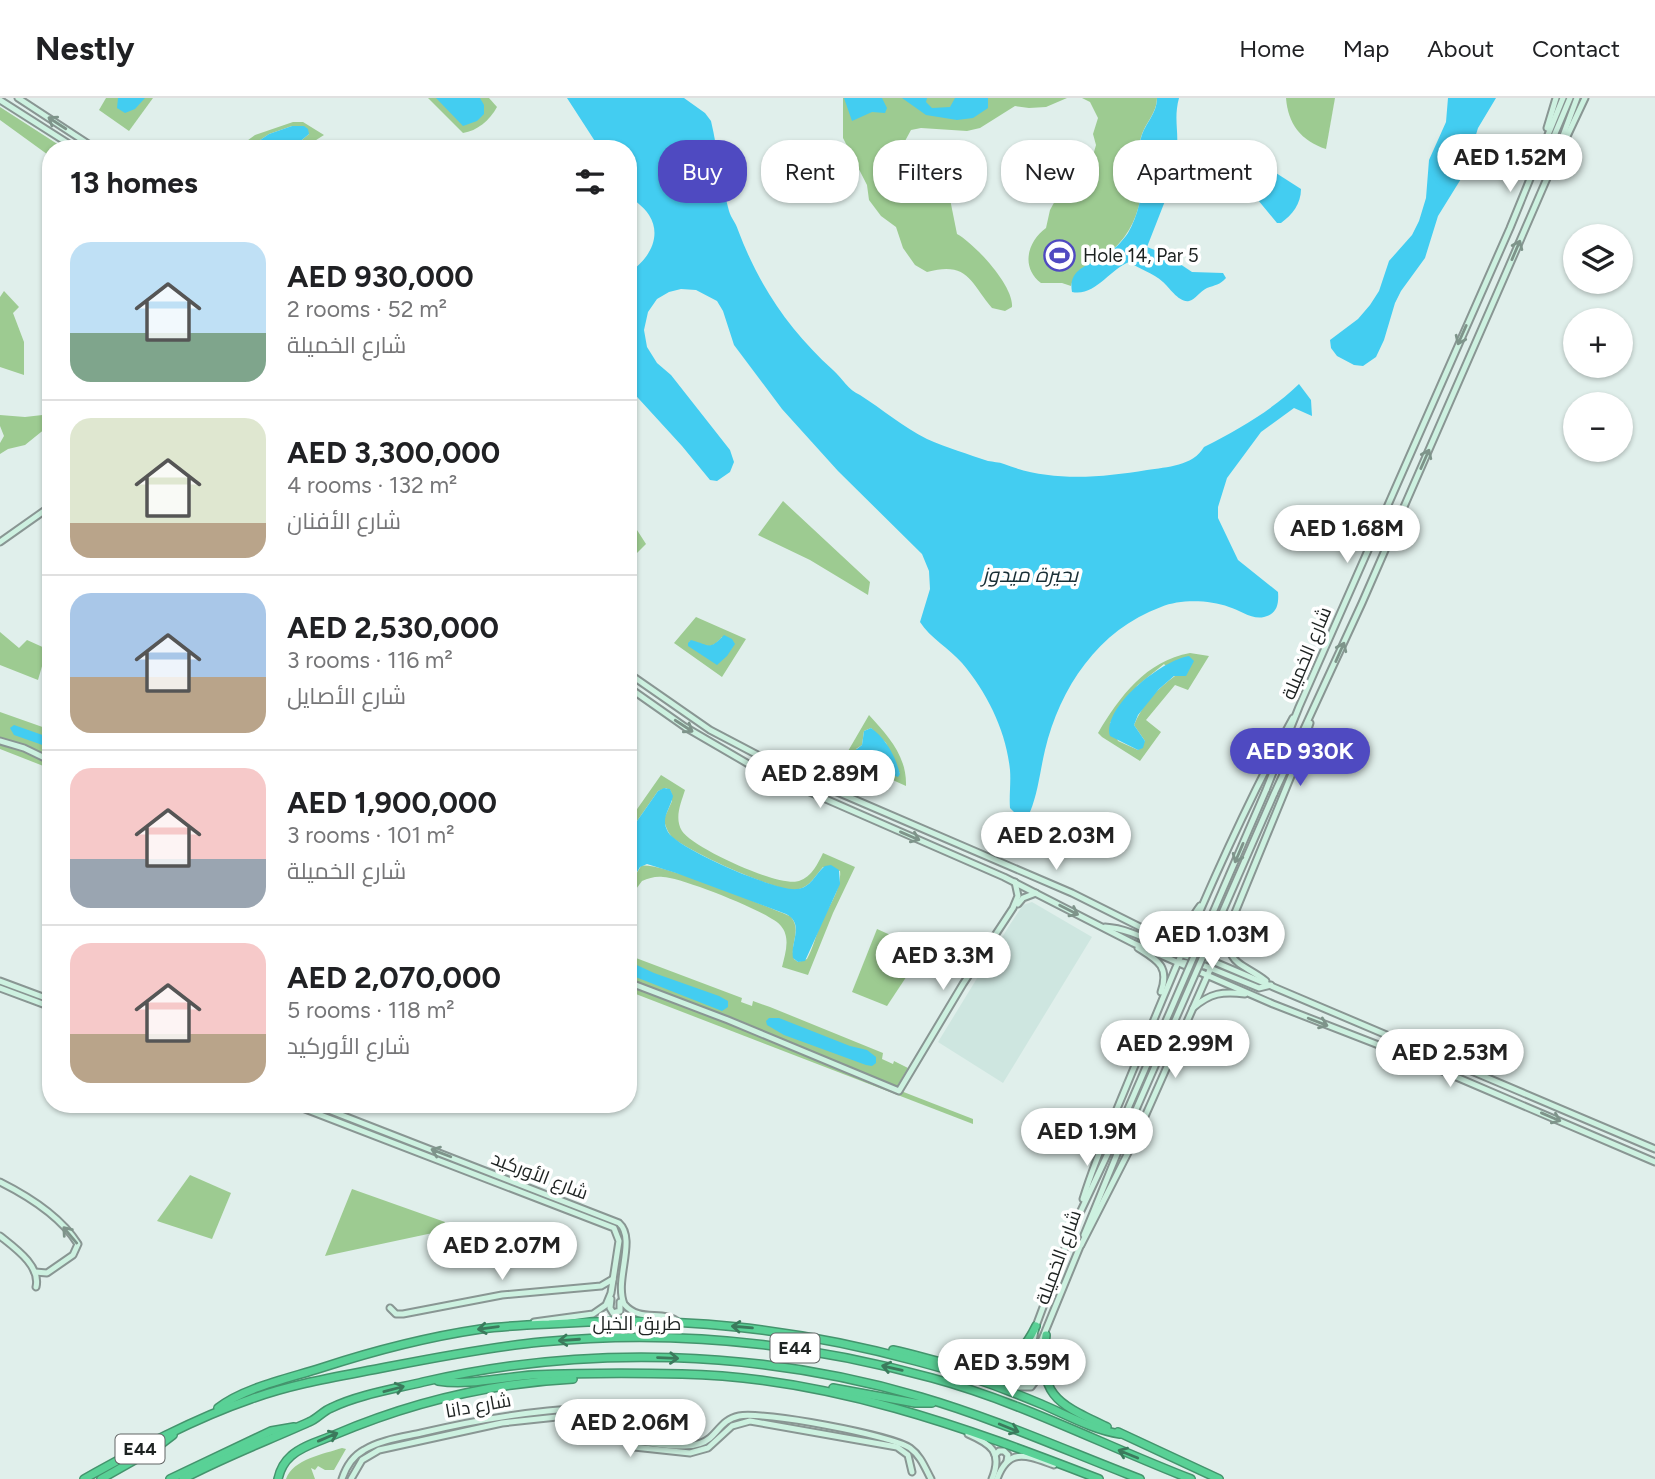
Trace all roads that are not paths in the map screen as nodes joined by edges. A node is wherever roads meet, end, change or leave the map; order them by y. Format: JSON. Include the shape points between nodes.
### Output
{"nodes":[{"id":1,"x":18,"y":98,"type":"edge"},
{"id":2,"x":1556,"y":98,"type":"edge"},
{"id":3,"x":1563,"y":98,"type":"edge"},
{"id":4,"x":1570,"y":98,"type":"edge"},
{"id":5,"x":1577,"y":98,"type":"edge"},
{"id":6,"x":1585,"y":98,"type":"edge"},
{"id":7,"x":0,"y":100,"type":"edge"},
{"id":8,"x":63,"y":140,"type":"edge"},
{"id":9,"x":82,"y":140,"type":"edge"},
{"id":10,"x":1543,"y":141,"type":"junction"},
{"id":11,"x":1534,"y":170,"type":"junction"},
{"id":12,"x":1548,"y":176,"type":"junction"},
{"id":13,"x":42,"y":512,"type":"edge"},
{"id":14,"x":0,"y":542,"type":"edge"},
{"id":15,"x":637,"y":679,"type":"edge"},
{"id":16,"x":637,"y":693,"type":"edge"},
{"id":17,"x":1299,"y":707,"type":"junction"},
{"id":18,"x":1312,"y":715,"type":"junction"},
{"id":19,"x":0,"y":741,"type":"edge"},
{"id":20,"x":42,"y":757,"type":"edge"},
{"id":21,"x":1015,"y":883,"type":"junction"},
{"id":22,"x":1036,"y":893,"type":"junction"},
{"id":23,"x":1205,"y":902,"type":"junction"},
{"id":24,"x":1013,"y":908,"type":"junction"},
{"id":25,"x":1232,"y":920,"type":"junction"},
{"id":26,"x":1102,"y":927,"type":"junction"},
{"id":27,"x":1148,"y":931,"type":"junction"},
{"id":28,"x":1133,"y":943,"type":"junction"},
{"id":29,"x":1182,"y":952,"type":"junction"},
{"id":30,"x":1213,"y":961,"type":"junction"},
{"id":31,"x":1178,"y":962,"type":"junction"},
{"id":32,"x":1210,"y":968,"type":"junction"},
{"id":33,"x":1206,"y":975,"type":"junction"},
{"id":34,"x":0,"y":981,"type":"edge"},
{"id":35,"x":637,"y":985,"type":"edge"},
{"id":36,"x":1271,"y":985,"type":"junction"},
{"id":37,"x":0,"y":988,"type":"edge"},
{"id":38,"x":1255,"y":996,"type":"junction"},
{"id":39,"x":42,"y":997,"type":"edge"},
{"id":40,"x":42,"y":1004,"type":"edge"},
{"id":41,"x":1159,"y":1006,"type":"junction"},
{"id":42,"x":1190,"y":1010,"type":"junction"},
{"id":43,"x":315,"y":1113,"type":"edge"},
{"id":44,"x":336,"y":1113,"type":"edge"},
{"id":45,"x":1655,"y":1149,"type":"edge"},
{"id":46,"x":1655,"y":1162,"type":"edge"},
{"id":47,"x":474,"y":1175,"type":"junction"},
{"id":48,"x":498,"y":1176,"type":"junction"},
{"id":49,"x":0,"y":1182,"type":"edge"},
{"id":50,"x":1079,"y":1212,"type":"junction"},
{"id":51,"x":0,"y":1236,"type":"edge"},
{"id":52,"x":1081,"y":1245,"type":"junction"},
{"id":53,"x":35,"y":1272,"type":"junction"},
{"id":54,"x":49,"y":1272,"type":"junction"},
{"id":55,"x":613,"y":1279,"type":"junction"},
{"id":56,"x":620,"y":1285,"type":"junction"},
{"id":57,"x":611,"y":1293,"type":"junction"},
{"id":58,"x":390,"y":1308,"type":"dead end"},
{"id":59,"x":679,"y":1323,"type":"junction"},
{"id":60,"x":527,"y":1325,"type":"junction"},
{"id":61,"x":1036,"y":1326,"type":"junction"},
{"id":62,"x":1046,"y":1335,"type":"junction"},
{"id":63,"x":872,"y":1350,"type":"junction"},
{"id":64,"x":598,"y":1375,"type":"junction"},
{"id":65,"x":434,"y":1380,"type":"junction"},
{"id":66,"x":763,"y":1381,"type":"junction"},
{"id":67,"x":938,"y":1402,"type":"junction"},
{"id":68,"x":917,"y":1413,"type":"junction"},
{"id":69,"x":213,"y":1414,"type":"junction"},
{"id":70,"x":298,"y":1427,"type":"junction"},
{"id":71,"x":178,"y":1429,"type":"junction"},
{"id":72,"x":1120,"y":1434,"type":"junction"},
{"id":73,"x":995,"y":1455,"type":"junction"},
{"id":74,"x":1007,"y":1461,"type":"junction"},
{"id":75,"x":1070,"y":1468,"type":"junction"},
{"id":76,"x":912,"y":1472,"type":"dead end"},
{"id":77,"x":84,"y":1479,"type":"edge"},
{"id":78,"x":101,"y":1479,"type":"edge"},
{"id":79,"x":170,"y":1479,"type":"edge"},
{"id":80,"x":183,"y":1479,"type":"edge"},
{"id":81,"x":278,"y":1479,"type":"edge"},
{"id":82,"x":342,"y":1479,"type":"edge"},
{"id":83,"x":351,"y":1479,"type":"edge"},
{"id":84,"x":931,"y":1479,"type":"edge"},
{"id":85,"x":994,"y":1479,"type":"edge"},
{"id":86,"x":1099,"y":1479,"type":"edge"},
{"id":87,"x":1140,"y":1479,"type":"edge"},
{"id":88,"x":1192,"y":1479,"type":"edge"},
{"id":89,"x":1219,"y":1479,"type":"edge"}],
"edges":[{"from":9,"to":1,"type":"main road","one_way":true},
{"from":2,"to":10,"type":"main road"},
{"from":3,"to":10,"type":"main road","name":"شارع الخميلة"},
{"from":4,"to":11,"type":"main road","name":"شارع الخميلة"},
{"from":5,"to":12,"type":"main road","name":"شارع الخميلة"},
{"from":6,"to":12,"type":"main road","name":"شارع الخميلة"},
{"from":7,"to":8,"type":"main road"},
{"from":10,"to":11,"type":"main road","name":"شارع الخميلة"},
{"from":11,"to":17,"type":"main road","name":"شارع الخميلة","one_way":true},
{"from":18,"to":12,"type":"main road","name":"شارع الخميلة","one_way":true},
{"from":13,"to":14,"type":"main road"},
{"from":15,"to":27,"type":"main road","via":[[700,724],[774,764]]},
{"from":16,"to":21,"type":"main road","one_way":true,"via":[[750,765]]},
{"from":17,"to":23,"type":"main road"},
{"from":17,"to":50,"type":"main road","name":"شارع الخميلة","one_way":true,"bridge":true,"via":[[1117,1134]]},
{"from":18,"to":25,"type":"main road"},
{"from":18,"to":52,"type":"main road","name":"شارع الخميلة","bridge":true,"via":[[1091,1213]]},
{"from":19,"to":20,"type":"main road"},
{"from":21,"to":22,"type":"main road"},
{"from":21,"to":24,"type":"main road","via":[[1018,896]]},
{"from":22,"to":24,"type":"main road"},
{"from":22,"to":26,"type":"main road","one_way":true},
{"from":23,"to":27,"type":"main road","via":[[1181,930]]},
{"from":23,"to":29,"type":"main road"},
{"from":24,"to":35,"type":"main road","via":[[899,1091]]},
{"from":25,"to":30,"type":"main road"},
{"from":25,"to":36,"type":"main road","via":[[1229,947],[1234,960]]},
{"from":26,"to":28,"type":"main road"},
{"from":26,"to":29,"type":"main road","via":[[1124,930]]},
{"from":27,"to":29,"type":"main road"},
{"from":28,"to":31,"type":"main road"},
{"from":28,"to":41,"type":"main road","via":[[1162,968]]},
{"from":29,"to":30,"type":"main road"},
{"from":29,"to":31,"type":"main road"},
{"from":30,"to":32,"type":"main road"},
{"from":30,"to":36,"type":"main road"},
{"from":31,"to":32,"type":"main road"},
{"from":31,"to":33,"type":"main road"},
{"from":31,"to":41,"type":"main road"},
{"from":32,"to":33,"type":"main road"},
{"from":32,"to":36,"type":"main road","via":[[1259,988]]},
{"from":33,"to":38,"type":"main road"},
{"from":33,"to":42,"type":"main road"},
{"from":34,"to":39,"type":"main road"},
{"from":36,"to":45,"type":"main road"},
{"from":37,"to":40,"type":"main road"},
{"from":38,"to":42,"type":"main road","via":[[1220,993]]},
{"from":38,"to":46,"type":"main road","one_way":true},
{"from":41,"to":50,"type":"main road","via":[[1105,1135]]},
{"from":42,"to":52,"type":"main road","via":[[1135,1139]]},
{"from":43,"to":47,"type":"main road","name":"شارع الأوركيد"},
{"from":48,"to":44,"type":"main road","name":"شارع الأوركيد","one_way":true},
{"from":47,"to":48,"type":"main road"},
{"from":47,"to":55,"type":"main road","name":"شارع الأوركيد","via":[[612,1227],[619,1238]]},
{"from":48,"to":56,"type":"main road","name":"شارع الأوركيد","via":[[623,1226],[627,1237]]},
{"from":54,"to":49,"type":"main road","one_way":true,"via":[[73,1255],[77,1242],[53,1218]]},
{"from":50,"to":61,"type":"main road","name":"شارع الخميلة"},
{"from":51,"to":53,"type":"main road"},
{"from":52,"to":62,"type":"main road","name":"شارع الخميلة"},
{"from":53,"to":54,"type":"main road"},
{"from":53,"to":54,"type":"main road","via":[[36,1287]]},
{"from":55,"to":57,"type":"main road","name":"شارع الأوركيد"},
{"from":55,"to":58,"type":"main road","via":[[601,1286],[477,1299],[401,1315]]},
{"from":56,"to":57,"type":"main road","via":[[621,1308],[616,1313],[610,1309]]},
{"from":56,"to":59,"type":"main road","via":[[622,1300],[631,1311],[670,1317]]},
{"from":57,"to":60,"type":"main road","via":[[606,1305],[596,1312]]},
{"from":59,"to":60,"type":"highway"},
{"from":63,"to":59,"type":"highway","one_way":true,"via":[[788,1332]]},
{"from":60,"to":69,"type":"highway","one_way":true,"via":[[464,1332],[360,1356],[236,1397]]},
{"from":61,"to":62,"type":"main road","name":"شارع الخميلة","via":[[1030,1348],[1010,1372],[1019,1387],[1031,1387],[1037,1379],[1038,1352]]},
{"from":61,"to":63,"type":"highway","via":[[1017,1354],[988,1369]]},
{"from":62,"to":72,"type":"highway","via":[[1044,1368],[1053,1394],[1069,1409]]},
{"from":63,"to":72,"type":"highway","via":[[964,1376]]},
{"from":64,"to":65,"type":"highway"},
{"from":64,"to":66,"type":"highway","via":[[691,1374]]},
{"from":81,"to":64,"type":"highway","one_way":true,"via":[[297,1451],[393,1412],[491,1389]]},
{"from":65,"to":67,"type":"highway","name":"طريق الخيل","number":"E44","one_way":true,"via":[[552,1361],[682,1358],[799,1370]]},
{"from":70,"to":65,"type":"highway","name":"طريق الخيل","number":"E44","one_way":true,"via":[[328,1408]]},
{"from":66,"to":67,"type":"highway","via":[[789,1381],[915,1403]]},
{"from":66,"to":68,"type":"highway"},
{"from":67,"to":87,"type":"highway","name":"طريق الخيل","number":"E44","one_way":true},
{"from":68,"to":73,"type":"main road","via":[[983,1441]]},
{"from":68,"to":75,"type":"highway"},
{"from":69,"to":71,"type":"highway","name":"طريق الخيل","number":"E44"},
{"from":88,"to":69,"type":"highway","name":"طريق الخيل","number":"E44","one_way":true,"via":[[935,1379],[824,1353],[724,1340],[607,1338],[504,1347],[313,1382]]},
{"from":70,"to":79,"type":"highway","via":[[271,1431]]},
{"from":70,"to":80,"type":"highway"},
{"from":71,"to":77,"type":"highway","name":"طريق الخيل","number":"E44"},
{"from":71,"to":78,"type":"highway","via":[[161,1445]]},
{"from":72,"to":89,"type":"highway"},
{"from":73,"to":74,"type":"main road","via":[[1004,1451]]},
{"from":73,"to":85,"type":"main road"},
{"from":74,"to":75,"type":"main road","via":[[1026,1456]]},
{"from":74,"to":85,"type":"main road"},
{"from":75,"to":86,"type":"highway"},
{"from":76,"to":83,"type":"main road","name":"شارع دانا","via":[[908,1455],[897,1447],[750,1421],[732,1426],[700,1452],[643,1449],[626,1443],[606,1420],[589,1415],[502,1423],[383,1449],[362,1460]]},
{"from":82,"to":84,"type":"main road","name":"شارع دانا","via":[[359,1453],[391,1440],[507,1416],[591,1408],[610,1415],[632,1437],[647,1443],[699,1444],[727,1420],[743,1415],[850,1431],[909,1448]]}]}
